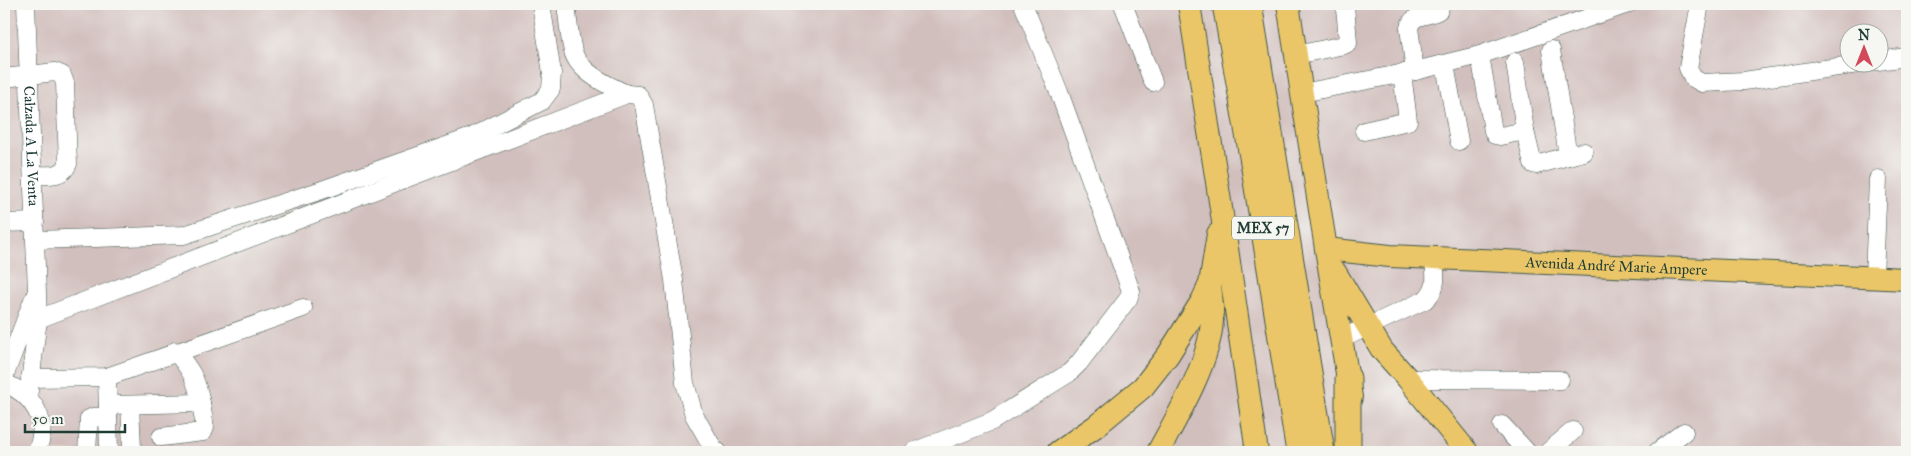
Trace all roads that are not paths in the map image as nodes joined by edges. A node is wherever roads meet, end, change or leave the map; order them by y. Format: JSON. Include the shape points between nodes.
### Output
{"nodes":[{"id":1,"x":26,"y":4,"type":"edge"},
{"id":2,"x":541,"y":4,"type":"edge"},
{"id":3,"x":566,"y":4,"type":"edge"},
{"id":4,"x":1023,"y":4,"type":"edge"},
{"id":5,"x":1123,"y":4,"type":"edge"},
{"id":6,"x":1189,"y":4,"type":"edge"},
{"id":7,"x":1225,"y":4,"type":"edge"},
{"id":8,"x":1249,"y":4,"type":"edge"},
{"id":9,"x":1288,"y":4,"type":"edge"},
{"id":10,"x":1441,"y":4,"type":"edge"},
{"id":11,"x":1628,"y":4,"type":"edge"},
{"id":12,"x":1700,"y":4,"type":"edge"},
{"id":13,"x":1345,"y":5,"type":"dead end"},
{"id":14,"x":1552,"y":50,"type":"dead end"},
{"id":15,"x":1296,"y":55,"type":"junction"},
{"id":16,"x":1480,"y":55,"type":"junction"},
{"id":17,"x":1907,"y":57,"type":"edge"},
{"id":18,"x":1888,"y":60,"type":"edge"},
{"id":19,"x":1515,"y":62,"type":"dead end"},
{"id":20,"x":1445,"y":65,"type":"junction"},
{"id":21,"x":1838,"y":67,"type":"edge"},
{"id":22,"x":1409,"y":72,"type":"junction"},
{"id":23,"x":29,"y":76,"type":"junction"},
{"id":24,"x":4,"y":78,"type":"edge"},
{"id":25,"x":1153,"y":82,"type":"dead end"},
{"id":26,"x":1302,"y":93,"type":"junction"},
{"id":27,"x":627,"y":94,"type":"junction"},
{"id":28,"x":1364,"y":132,"type":"dead end"},
{"id":29,"x":1525,"y":132,"type":"junction"},
{"id":30,"x":1459,"y":142,"type":"dead end"},
{"id":31,"x":34,"y":175,"type":"junction"},
{"id":32,"x":1878,"y":179,"type":"dead end"},
{"id":33,"x":1221,"y":208,"type":"junction"},
{"id":34,"x":35,"y":222,"type":"junction"},
{"id":35,"x":4,"y":223,"type":"edge"},
{"id":36,"x":36,"y":240,"type":"junction"},
{"id":37,"x":1327,"y":254,"type":"junction"},
{"id":38,"x":1434,"y":258,"type":"junction"},
{"id":39,"x":1874,"y":278,"type":"junction"},
{"id":40,"x":1907,"y":279,"type":"edge"},
{"id":41,"x":1210,"y":284,"type":"junction"},
{"id":42,"x":37,"y":290,"type":"junction"},
{"id":43,"x":303,"y":308,"type":"dead end"},
{"id":44,"x":38,"y":319,"type":"junction"},
{"id":45,"x":1368,"y":327,"type":"junction"},
{"id":46,"x":1342,"y":338,"type":"junction"},
{"id":47,"x":175,"y":351,"type":"junction"},
{"id":48,"x":4,"y":377,"type":"edge"},
{"id":49,"x":106,"y":377,"type":"junction"},
{"id":50,"x":30,"y":378,"type":"junction"},
{"id":51,"x":1348,"y":378,"type":"junction"},
{"id":52,"x":1408,"y":379,"type":"junction"},
{"id":53,"x":1560,"y":380,"type":"dead end"},
{"id":54,"x":4,"y":383,"type":"edge"},
{"id":55,"x":28,"y":398,"type":"junction"},
{"id":56,"x":201,"y":403,"type":"junction"},
{"id":57,"x":130,"y":405,"type":"junction"},
{"id":58,"x":108,"y":411,"type":"junction"},
{"id":59,"x":1502,"y":425,"type":"dead end"},
{"id":60,"x":1573,"y":431,"type":"dead end"},
{"id":61,"x":1684,"y":432,"type":"dead end"},
{"id":62,"x":161,"y":437,"type":"dead end"},
{"id":63,"x":132,"y":448,"type":"dead end"},
{"id":64,"x":109,"y":451,"type":"dead end"},
{"id":65,"x":36,"y":452,"type":"edge"},
{"id":66,"x":87,"y":452,"type":"edge"},
{"id":67,"x":718,"y":452,"type":"edge"},
{"id":68,"x":913,"y":452,"type":"edge"},
{"id":69,"x":1058,"y":452,"type":"edge"},
{"id":70,"x":1158,"y":452,"type":"edge"},
{"id":71,"x":1257,"y":452,"type":"edge"},
{"id":72,"x":1299,"y":452,"type":"edge"},
{"id":73,"x":1322,"y":452,"type":"edge"},
{"id":74,"x":1348,"y":452,"type":"edge"},
{"id":75,"x":1359,"y":452,"type":"edge"},
{"id":76,"x":1467,"y":452,"type":"edge"},
{"id":77,"x":1527,"y":452,"type":"edge"},
{"id":78,"x":1548,"y":452,"type":"edge"},
{"id":79,"x":1657,"y":452,"type":"edge"}],
"edges":[{"from":1,"to":23,"type":"street","name":"Calzada A La Venta"},
{"from":2,"to":36,"type":"street","via":[[552,73],[551,89],[542,101],[472,137],[184,235]]},
{"from":3,"to":27,"type":"street","via":[[573,53],[600,82]]},
{"from":4,"to":68,"type":"street","via":[[1059,92],[1131,291],[1069,373],[992,421]]},
{"from":5,"to":25,"type":"street"},
{"from":6,"to":33,"type":"main road"},
{"from":7,"to":72,"type":"highway","number":"MEX 57"},
{"from":8,"to":73,"type":"highway","number":"MEX 57"},
{"from":9,"to":15,"type":"main road"},
{"from":10,"to":22,"type":"street","via":[[1434,13],[1414,18],[1411,22]]},
{"from":11,"to":16,"type":"street"},
{"from":12,"to":21,"type":"street","via":[[1688,68],[1693,78],[1702,83],[1744,81]]},
{"from":13,"to":15,"type":"street","via":[[1348,43]]},
{"from":14,"to":29,"type":"street","via":[[1576,154],[1533,164]]},
{"from":15,"to":26,"type":"main road"},
{"from":16,"to":20,"type":"street"},
{"from":16,"to":29,"type":"street","via":[[1495,135]]},
{"from":17,"to":18,"type":"street"},
{"from":19,"to":29,"type":"street"},
{"from":20,"to":22,"type":"street"},
{"from":20,"to":30,"type":"street"},
{"from":22,"to":26,"type":"street"},
{"from":22,"to":28,"type":"street","via":[[1408,121]]},
{"from":23,"to":24,"type":"street"},
{"from":23,"to":31,"type":"street","name":"Calzada A La Venta"},
{"from":23,"to":31,"type":"street","via":[[55,72],[62,75],[65,92],[68,164],[58,174]]},
{"from":26,"to":37,"type":"main road"},
{"from":27,"to":44,"type":"street"},
{"from":27,"to":67,"type":"street","via":[[638,95],[644,105],[674,280],[685,383],[694,415]]},
{"from":31,"to":34,"type":"street","name":"Calzada A La Venta"},
{"from":32,"to":39,"type":"street"},
{"from":33,"to":41,"type":"main road"},
{"from":33,"to":71,"type":"main road"},
{"from":34,"to":35,"type":"street"},
{"from":34,"to":36,"type":"street","name":"Calzada A La Venta"},
{"from":36,"to":42,"type":"street","name":"Calzada A La Venta"},
{"from":37,"to":38,"type":"main road","name":"Avenida André Marie Ampere"},
{"from":37,"to":45,"type":"main road"},
{"from":37,"to":46,"type":"main road"},
{"from":38,"to":39,"type":"main road","name":"Avenida André Marie Ampere"},
{"from":38,"to":45,"type":"street","via":[[1433,293]]},
{"from":39,"to":40,"type":"main road","name":"Avenida André Marie Ampere"},
{"from":41,"to":69,"type":"main road","via":[[1168,355],[1143,387]]},
{"from":41,"to":70,"type":"main road","via":[[1212,320],[1207,349],[1187,397]]},
{"from":42,"to":44,"type":"street","name":"Calzada A La Venta"},
{"from":42,"to":48,"type":"street"},
{"from":43,"to":47,"type":"street"},
{"from":44,"to":50,"type":"street","name":"Calzada A La Venta"},
{"from":45,"to":46,"type":"street"},
{"from":45,"to":52,"type":"main road","via":[[1382,350]]},
{"from":46,"to":51,"type":"main road"},
{"from":47,"to":49,"type":"street"},
{"from":47,"to":56,"type":"street","via":[[196,381]]},
{"from":49,"to":50,"type":"street"},
{"from":49,"to":58,"type":"street"},
{"from":50,"to":55,"type":"street","name":"Calzada A La Venta"},
{"from":51,"to":74,"type":"highway"},
{"from":51,"to":75,"type":"main road"},
{"from":52,"to":53,"type":"street"},
{"from":52,"to":76,"type":"main road"},
{"from":54,"to":55,"type":"street"},
{"from":55,"to":65,"type":"street","via":[[40,422],[41,437]]},
{"from":56,"to":57,"type":"street"},
{"from":56,"to":62,"type":"street","via":[[204,432]]},
{"from":57,"to":58,"type":"street"},
{"from":57,"to":63,"type":"street"},
{"from":58,"to":64,"type":"street"},
{"from":58,"to":66,"type":"street","via":[[89,419]]},
{"from":59,"to":77,"type":"street"},
{"from":60,"to":78,"type":"street"},
{"from":61,"to":79,"type":"street"}]}
